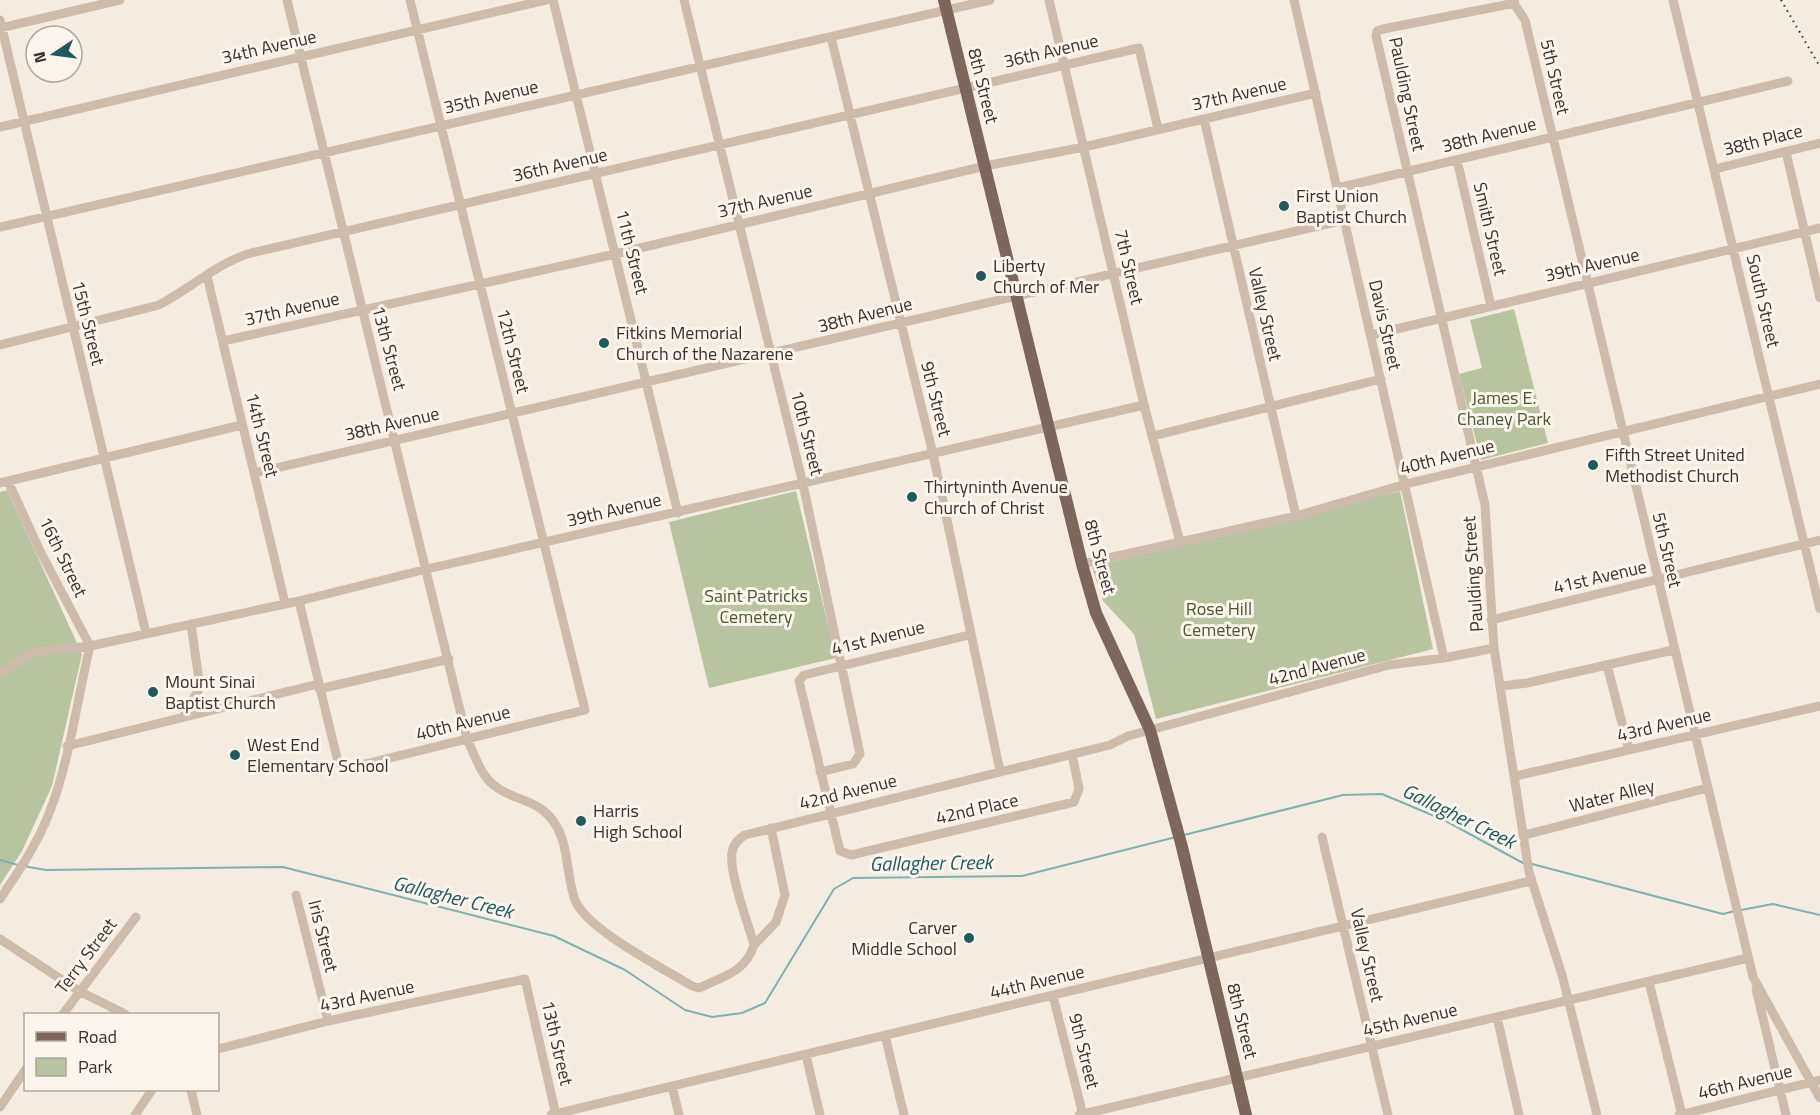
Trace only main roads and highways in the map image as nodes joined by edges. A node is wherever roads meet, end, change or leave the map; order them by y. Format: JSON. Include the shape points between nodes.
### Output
{"nodes":[{"id":1,"x":945,"y":5,"type":"edge"},
{"id":2,"x":1246,"y":1115,"type":"edge"}],
"edges":[{"from":1,"to":2,"type":"main road","name":"8th Street","via":[[1082,564],[1096,613],[1150,730]]}]}
